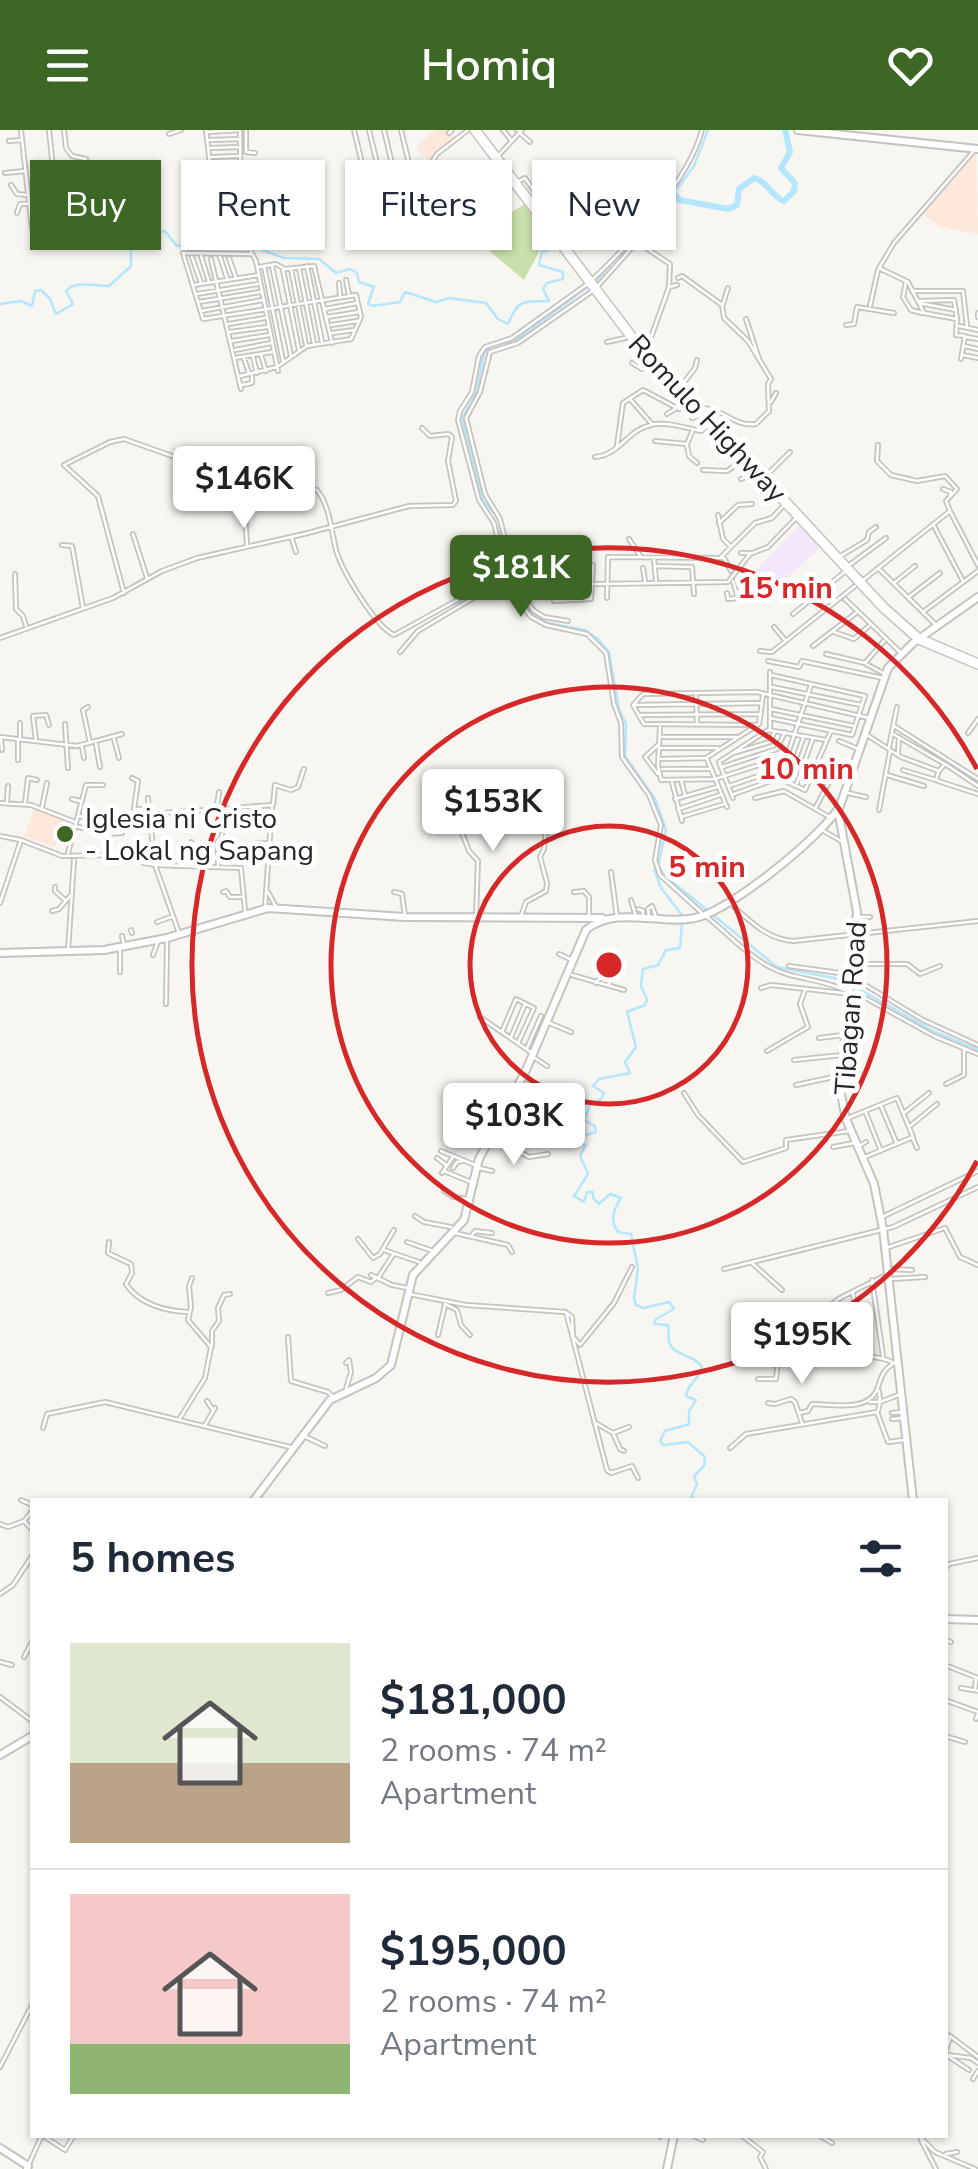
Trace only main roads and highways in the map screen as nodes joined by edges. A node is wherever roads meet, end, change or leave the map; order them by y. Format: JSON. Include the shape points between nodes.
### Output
{"nodes":[{"id":1,"x":472,"y":130,"type":"edge"},
{"id":2,"x":798,"y":130,"type":"edge"},
{"id":3,"x":826,"y":131,"type":"edge"},
{"id":4,"x":887,"y":137,"type":"edge"},
{"id":5,"x":976,"y":146,"type":"edge"},
{"id":6,"x":978,"y":597,"type":"edge"},
{"id":7,"x":919,"y":639,"type":"junction"},
{"id":8,"x":978,"y":664,"type":"edge"},
{"id":9,"x":838,"y":810,"type":"junction"},
{"id":10,"x":604,"y":918,"type":"junction"},
{"id":11,"x":0,"y":953,"type":"edge"},
{"id":12,"x":915,"y":1495,"type":"edge"},
{"id":13,"x":256,"y":1498,"type":"edge"},
{"id":14,"x":948,"y":1619,"type":"edge"},
{"id":15,"x":978,"y":1620,"type":"edge"},
{"id":16,"x":30,"y":1737,"type":"edge"},
{"id":17,"x":0,"y":1755,"type":"edge"},
{"id":18,"x":673,"y":2138,"type":"edge"},
{"id":19,"x":0,"y":2148,"type":"edge"},
{"id":20,"x":28,"y":2168,"type":"edge"},
{"id":21,"x":667,"y":2169,"type":"edge"}],
"edges":[{"from":1,"to":7,"type":"highway","name":"Romulo Highway","via":[[645,352]]},
{"from":2,"to":3,"type":"main road"},
{"from":3,"to":4,"type":"main road"},
{"from":4,"to":5,"type":"main road"},
{"from":6,"to":7,"type":"main road"},
{"from":7,"to":8,"type":"highway","name":"Romulo Highway"},
{"from":7,"to":9,"type":"main road","via":[[884,676]]},
{"from":9,"to":10,"type":"main road","via":[[771,872],[708,913]]},
{"from":9,"to":12,"type":"main road","name":"Tibagan Road","via":[[857,917],[840,1086],[846,1119],[874,1183]]},
{"from":10,"to":11,"type":"main road","via":[[265,908],[158,940],[133,937],[122,947]]},
{"from":10,"to":13,"type":"main road","via":[[582,936],[534,1055],[477,1166],[464,1220],[422,1264],[408,1291],[390,1365],[333,1398]]},
{"from":14,"to":15,"type":"main road"},
{"from":16,"to":17,"type":"main road"},
{"from":18,"to":21,"type":"main road"},
{"from":19,"to":20,"type":"main road"}]}
